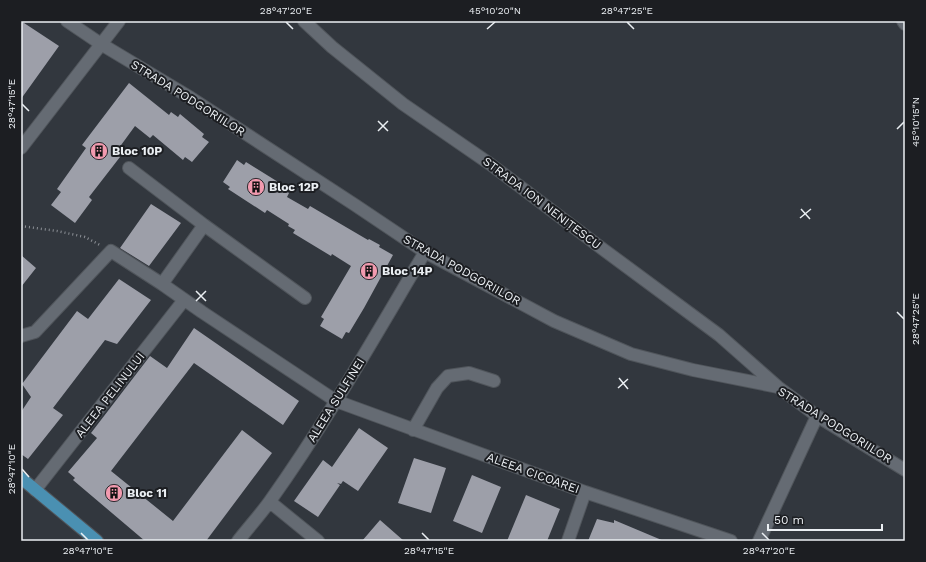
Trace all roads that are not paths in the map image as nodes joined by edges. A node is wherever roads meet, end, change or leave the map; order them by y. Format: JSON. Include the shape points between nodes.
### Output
{"nodes":[{"id":1,"x":67,"y":21,"type":"edge"},
{"id":2,"x":119,"y":21,"type":"edge"},
{"id":3,"x":304,"y":21,"type":"edge"},
{"id":4,"x":903,"y":21,"type":"edge"},
{"id":5,"x":905,"y":24,"type":"edge"},
{"id":6,"x":101,"y":44,"type":"junction"},
{"id":7,"x":21,"y":148,"type":"edge"},
{"id":8,"x":129,"y":168,"type":"dead end"},
{"id":9,"x":204,"y":225,"type":"junction"},
{"id":10,"x":425,"y":252,"type":"junction"},
{"id":11,"x":162,"y":284,"type":"junction"},
{"id":12,"x":306,"y":298,"type":"dead end"},
{"id":13,"x":184,"y":300,"type":"junction"},
{"id":14,"x":21,"y":336,"type":"edge"},
{"id":15,"x":494,"y":381,"type":"dead end"},
{"id":16,"x":778,"y":387,"type":"junction"},
{"id":17,"x":336,"y":401,"type":"junction"},
{"id":18,"x":817,"y":416,"type":"junction"},
{"id":19,"x":413,"y":430,"type":"junction"},
{"id":20,"x":905,"y":470,"type":"edge"},
{"id":21,"x":21,"y":478,"type":"edge"},
{"id":22,"x":35,"y":490,"type":"junction"},
{"id":23,"x":585,"y":492,"type":"junction"},
{"id":24,"x":270,"y":502,"type":"junction"},
{"id":25,"x":97,"y":541,"type":"edge"},
{"id":26,"x":238,"y":541,"type":"edge"},
{"id":27,"x":318,"y":541,"type":"edge"},
{"id":28,"x":568,"y":541,"type":"edge"},
{"id":29,"x":731,"y":541,"type":"edge"},
{"id":30,"x":759,"y":541,"type":"edge"}],
"edges":[{"from":1,"to":6,"type":"street","name":"STRADA PODGORIILOR"},
{"from":2,"to":6,"type":"street"},
{"from":3,"to":16,"type":"street","name":"STRADA ION NENIȚESCU","via":[[403,104],[490,164],[719,335]]},
{"from":4,"to":5,"type":"street"},
{"from":6,"to":7,"type":"street"},
{"from":6,"to":10,"type":"street","name":"STRADA PODGORIILOR","via":[[198,103]]},
{"from":8,"to":9,"type":"street"},
{"from":9,"to":11,"type":"street"},
{"from":9,"to":12,"type":"street"},
{"from":10,"to":16,"type":"street","name":"STRADA PODGORIILOR","via":[[554,321],[631,354],[693,370]]},
{"from":10,"to":17,"type":"street","name":"ALEEA SULFINEI"},
{"from":11,"to":13,"type":"street"},
{"from":11,"to":14,"type":"street","via":[[111,251],[36,332]]},
{"from":13,"to":17,"type":"street"},
{"from":13,"to":22,"type":"street","name":"ALEEA PELINULUI"},
{"from":15,"to":19,"type":"street","via":[[469,373],[448,376],[437,388]]},
{"from":16,"to":18,"type":"street","name":"STRADA PODGORIILOR"},
{"from":17,"to":19,"type":"street","name":"ALEEA CICOAREI"},
{"from":17,"to":24,"type":"street","name":"ALEEA SULFINEI"},
{"from":18,"to":20,"type":"street","name":"STRADA PODGORIILOR"},
{"from":18,"to":30,"type":"street"},
{"from":19,"to":23,"type":"street","name":"ALEEA CICOAREI"},
{"from":21,"to":22,"type":"main road"},
{"from":22,"to":25,"type":"main road"},
{"from":23,"to":28,"type":"street"},
{"from":23,"to":29,"type":"street","name":"ALEEA CICOAREI"},
{"from":24,"to":26,"type":"street","name":"ALEEA SULFINEI"},
{"from":24,"to":27,"type":"street"}]}
